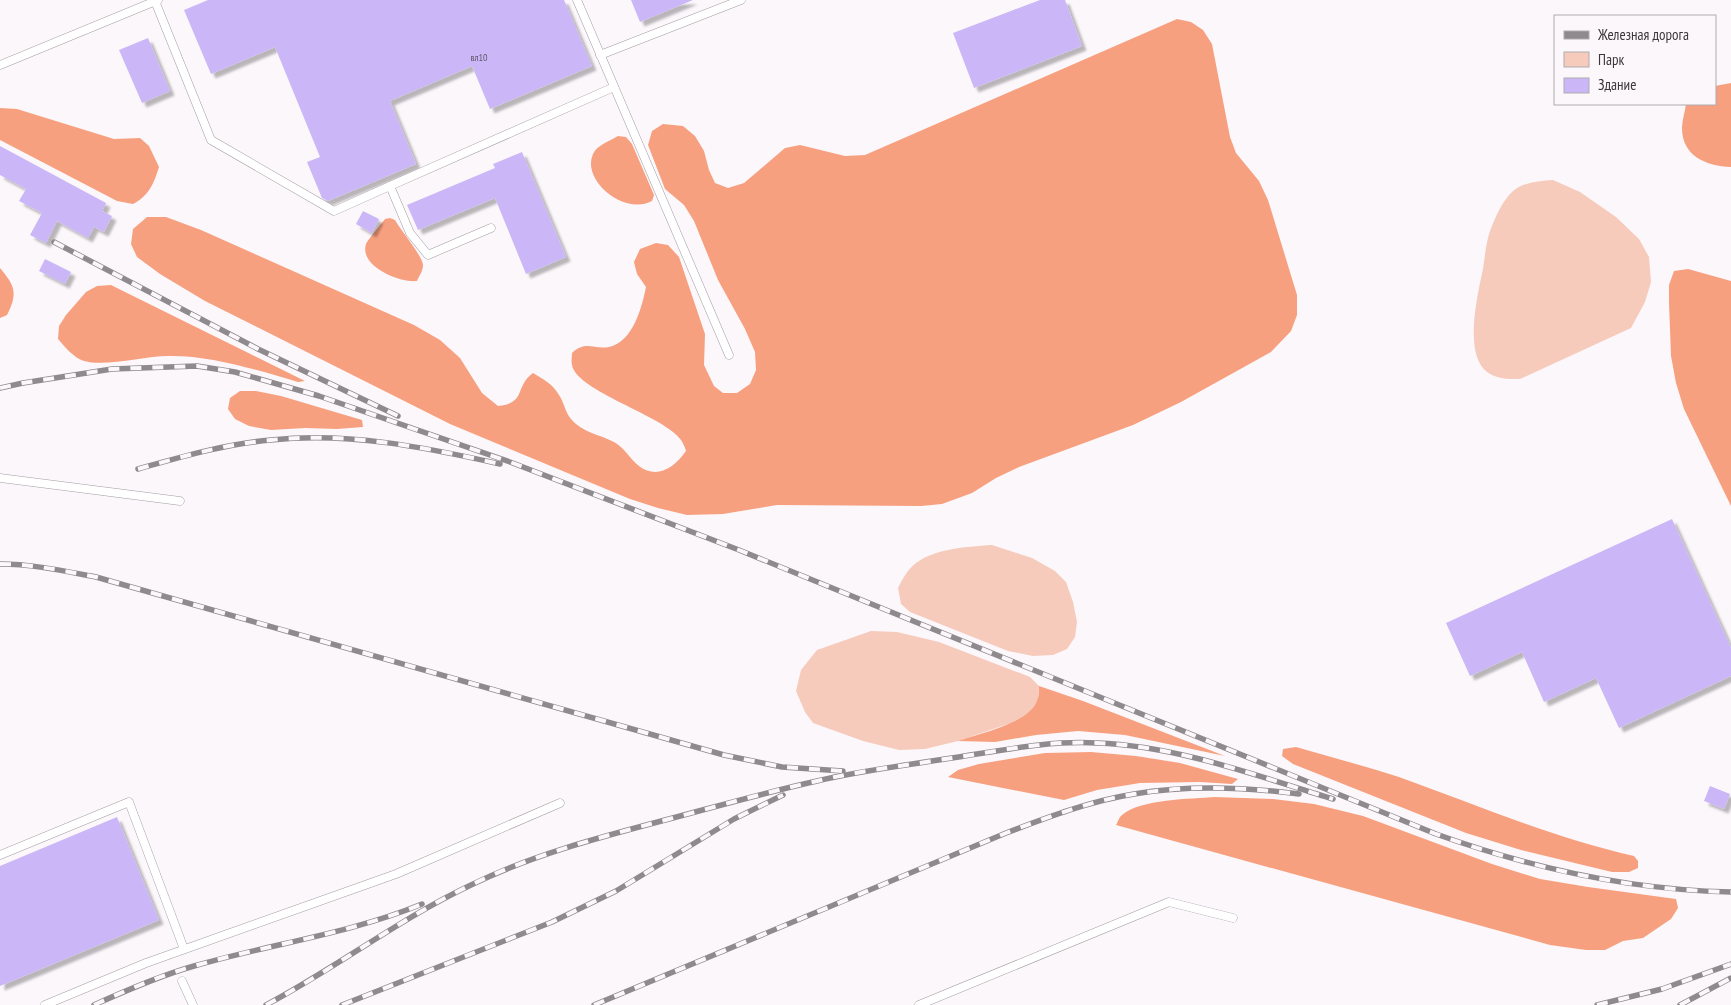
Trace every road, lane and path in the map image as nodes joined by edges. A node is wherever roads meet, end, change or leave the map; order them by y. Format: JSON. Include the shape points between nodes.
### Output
{"nodes":[{"id":1,"x":577,"y":0,"type":"edge"},
{"id":2,"x":741,"y":0,"type":"edge"},
{"id":3,"x":157,"y":1,"type":"edge"},
{"id":4,"x":600,"y":55,"type":"junction"},
{"id":5,"x":0,"y":65,"type":"edge"},
{"id":6,"x":614,"y":87,"type":"junction"},
{"id":7,"x":390,"y":186,"type":"junction"},
{"id":8,"x":491,"y":228,"type":"dead end"},
{"id":9,"x":729,"y":355,"type":"dead end"},
{"id":10,"x":0,"y":478,"type":"edge"},
{"id":11,"x":180,"y":501,"type":"dead end"},
{"id":12,"x":560,"y":803,"type":"dead end"},
{"id":13,"x":0,"y":855,"type":"edge"},
{"id":14,"x":1233,"y":918,"type":"dead end"},
{"id":15,"x":184,"y":949,"type":"junction"},
{"id":16,"x":182,"y":981,"type":"dead end"},
{"id":17,"x":45,"y":1005,"type":"edge"},
{"id":18,"x":192,"y":1005,"type":"edge"},
{"id":19,"x":919,"y":1005,"type":"edge"}],
"edges":[{"from":1,"to":4,"type":"lane"},
{"from":2,"to":4,"type":"lane"},
{"from":3,"to":5,"type":"lane"},
{"from":3,"to":7,"type":"lane","via":[[211,140],[334,211]]},
{"from":4,"to":6,"type":"lane"},
{"from":6,"to":7,"type":"lane"},
{"from":6,"to":9,"type":"lane"},
{"from":7,"to":8,"type":"lane","via":[[410,233],[428,255]]},
{"from":10,"to":11,"type":"lane"},
{"from":12,"to":15,"type":"lane","via":[[396,874]]},
{"from":13,"to":15,"type":"lane","via":[[129,802]]},
{"from":14,"to":19,"type":"lane","via":[[1169,902]]},
{"from":15,"to":17,"type":"lane"},
{"from":16,"to":18,"type":"lane"}]}
